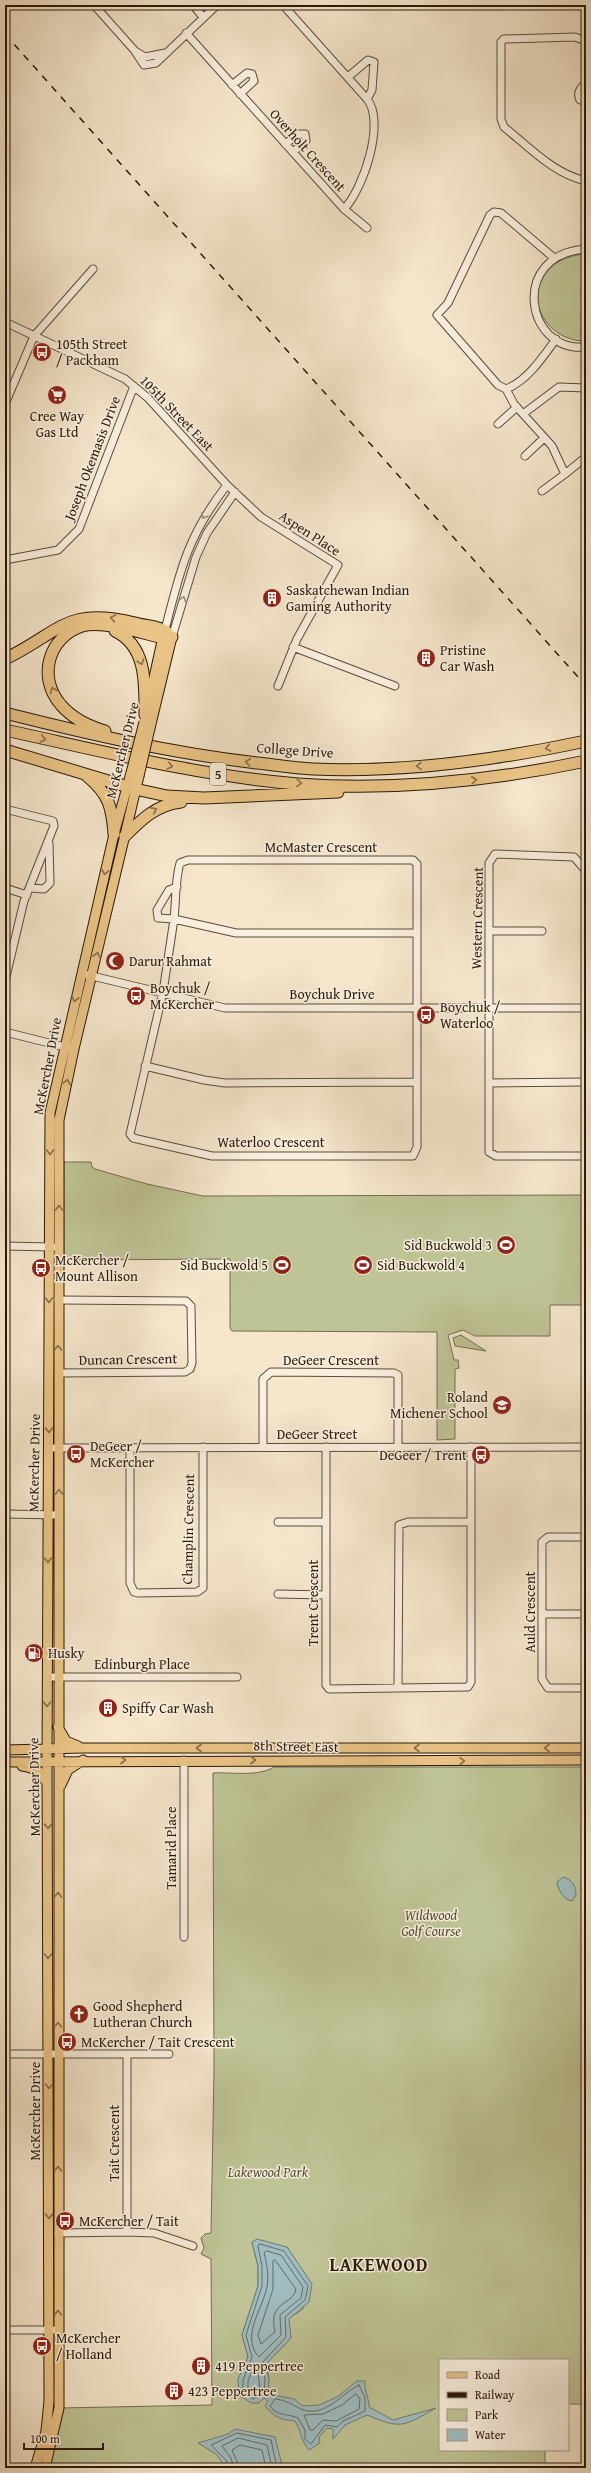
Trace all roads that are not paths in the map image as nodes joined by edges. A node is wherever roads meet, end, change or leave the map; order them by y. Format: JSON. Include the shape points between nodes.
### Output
{"nodes":[{"id":1,"x":94,"y":5,"type":"edge"},
{"id":2,"x":193,"y":5,"type":"edge"},
{"id":3,"x":217,"y":5,"type":"edge"},
{"id":4,"x":283,"y":5,"type":"edge"},
{"id":5,"x":204,"y":17,"type":"junction"},
{"id":6,"x":186,"y":33,"type":"junction"},
{"id":7,"x":585,"y":39,"type":"edge"},
{"id":8,"x":348,"y":77,"type":"junction"},
{"id":9,"x":586,"y":82,"type":"edge"},
{"id":10,"x":232,"y":85,"type":"junction"},
{"id":11,"x":240,"y":94,"type":"junction"},
{"id":12,"x":367,"y":99,"type":"junction"},
{"id":13,"x":586,"y":100,"type":"edge"},
{"id":14,"x":285,"y":144,"type":"junction"},
{"id":15,"x":293,"y":152,"type":"junction"},
{"id":16,"x":586,"y":180,"type":"edge"},
{"id":17,"x":344,"y":209,"type":"junction"},
{"id":18,"x":367,"y":228,"type":"dead end"},
{"id":19,"x":586,"y":249,"type":"edge"},
{"id":20,"x":554,"y":258,"type":"junction"},
{"id":21,"x":93,"y":269,"type":"dead end"},
{"id":22,"x":5,"y":322,"type":"edge"},
{"id":23,"x":34,"y":336,"type":"junction"},
{"id":24,"x":556,"y":339,"type":"junction"},
{"id":25,"x":586,"y":347,"type":"edge"},
{"id":26,"x":134,"y":386,"type":"junction"},
{"id":27,"x":586,"y":388,"type":"edge"},
{"id":28,"x":506,"y":389,"type":"junction"},
{"id":29,"x":5,"y":404,"type":"edge"},
{"id":30,"x":517,"y":407,"type":"junction"},
{"id":31,"x":524,"y":414,"type":"junction"},
{"id":32,"x":498,"y":424,"type":"dead end"},
{"id":33,"x":544,"y":438,"type":"junction"},
{"id":34,"x":525,"y":456,"type":"dead end"},
{"id":35,"x":586,"y":457,"type":"edge"},
{"id":36,"x":565,"y":474,"type":"junction"},
{"id":37,"x":227,"y":485,"type":"junction"},
{"id":38,"x":542,"y":491,"type":"dead end"},
{"id":39,"x":234,"y":492,"type":"junction"},
{"id":40,"x":5,"y":560,"type":"edge"},
{"id":41,"x":105,"y":626,"type":"junction"},
{"id":42,"x":167,"y":635,"type":"junction"},
{"id":43,"x":293,"y":648,"type":"junction"},
{"id":44,"x":5,"y":659,"type":"edge"},
{"id":45,"x":278,"y":686,"type":"dead end"},
{"id":46,"x":395,"y":686,"type":"dead end"},
{"id":47,"x":5,"y":713,"type":"edge"},
{"id":48,"x":147,"y":720,"type":"junction"},
{"id":49,"x":5,"y":730,"type":"edge"},
{"id":50,"x":586,"y":741,"type":"edge"},
{"id":51,"x":5,"y":750,"type":"edge"},
{"id":52,"x":184,"y":753,"type":"junction"},
{"id":53,"x":586,"y":761,"type":"edge"},
{"id":54,"x":85,"y":774,"type":"junction"},
{"id":55,"x":436,"y":784,"type":"junction"},
{"id":56,"x":131,"y":788,"type":"junction"},
{"id":57,"x":204,"y":798,"type":"junction"},
{"id":58,"x":5,"y":809,"type":"edge"},
{"id":59,"x":120,"y":835,"type":"junction"},
{"id":60,"x":49,"y":841,"type":"junction"},
{"id":61,"x":586,"y":870,"type":"edge"},
{"id":62,"x":177,"y":887,"type":"junction"},
{"id":63,"x":5,"y":888,"type":"edge"},
{"id":64,"x":28,"y":891,"type":"junction"},
{"id":65,"x":174,"y":919,"type":"junction"},
{"id":66,"x":489,"y":931,"type":"junction"},
{"id":67,"x":542,"y":931,"type":"dead end"},
{"id":68,"x":417,"y":933,"type":"junction"},
{"id":69,"x":82,"y":973,"type":"junction"},
{"id":70,"x":92,"y":976,"type":"junction"},
{"id":71,"x":5,"y":981,"type":"edge"},
{"id":72,"x":162,"y":992,"type":"junction"},
{"id":73,"x":416,"y":1007,"type":"junction"},
{"id":74,"x":489,"y":1008,"type":"junction"},
{"id":75,"x":586,"y":1008,"type":"edge"},
{"id":76,"x":5,"y":1032,"type":"edge"},
{"id":77,"x":64,"y":1047,"type":"junction"},
{"id":78,"x":74,"y":1049,"type":"junction"},
{"id":79,"x":145,"y":1066,"type":"junction"},
{"id":80,"x":417,"y":1082,"type":"junction"},
{"id":81,"x":586,"y":1082,"type":"edge"},
{"id":82,"x":490,"y":1083,"type":"junction"},
{"id":83,"x":586,"y":1156,"type":"edge"},
{"id":84,"x":5,"y":1246,"type":"edge"},
{"id":85,"x":54,"y":1247,"type":"junction"},
{"id":86,"x":58,"y":1300,"type":"junction"},
{"id":87,"x":59,"y":1373,"type":"junction"},
{"id":88,"x":59,"y":1447,"type":"junction"},
{"id":89,"x":203,"y":1447,"type":"junction"},
{"id":90,"x":263,"y":1447,"type":"junction"},
{"id":91,"x":326,"y":1447,"type":"junction"},
{"id":92,"x":398,"y":1447,"type":"junction"},
{"id":93,"x":471,"y":1447,"type":"junction"},
{"id":94,"x":586,"y":1447,"type":"edge"},
{"id":95,"x":49,"y":1448,"type":"junction"},
{"id":96,"x":130,"y":1448,"type":"junction"},
{"id":97,"x":5,"y":1514,"type":"edge"},
{"id":98,"x":48,"y":1515,"type":"junction"},
{"id":99,"x":58,"y":1515,"type":"junction"},
{"id":100,"x":278,"y":1522,"type":"dead end"},
{"id":101,"x":326,"y":1522,"type":"junction"},
{"id":102,"x":470,"y":1522,"type":"junction"},
{"id":103,"x":586,"y":1538,"type":"edge"},
{"id":104,"x":278,"y":1594,"type":"dead end"},
{"id":105,"x":326,"y":1595,"type":"junction"},
{"id":106,"x":544,"y":1614,"type":"junction"},
{"id":107,"x":586,"y":1614,"type":"edge"},
{"id":108,"x":48,"y":1677,"type":"junction"},
{"id":109,"x":59,"y":1677,"type":"junction"},
{"id":110,"x":237,"y":1677,"type":"dead end"},
{"id":111,"x":398,"y":1688,"type":"junction"},
{"id":112,"x":586,"y":1688,"type":"edge"},
{"id":113,"x":58,"y":1727,"type":"junction"},
{"id":114,"x":47,"y":1730,"type":"junction"},
{"id":115,"x":47,"y":1748,"type":"junction"},
{"id":116,"x":59,"y":1748,"type":"junction"},
{"id":117,"x":84,"y":1748,"type":"junction"},
{"id":118,"x":586,"y":1748,"type":"edge"},
{"id":119,"x":5,"y":1750,"type":"edge"},
{"id":120,"x":22,"y":1750,"type":"junction"},
{"id":121,"x":84,"y":1760,"type":"junction"},
{"id":122,"x":184,"y":1760,"type":"junction"},
{"id":123,"x":586,"y":1760,"type":"edge"},
{"id":124,"x":5,"y":1762,"type":"edge"},
{"id":125,"x":47,"y":1762,"type":"junction"},
{"id":126,"x":59,"y":1762,"type":"junction"},
{"id":127,"x":48,"y":1787,"type":"junction"},
{"id":128,"x":59,"y":1795,"type":"junction"},
{"id":129,"x":184,"y":1937,"type":"dead end"},
{"id":130,"x":5,"y":2054,"type":"edge"},
{"id":131,"x":48,"y":2054,"type":"junction"},
{"id":132,"x":58,"y":2054,"type":"junction"},
{"id":133,"x":127,"y":2054,"type":"junction"},
{"id":134,"x":169,"y":2054,"type":"dead end"},
{"id":135,"x":127,"y":2232,"type":"junction"},
{"id":136,"x":58,"y":2233,"type":"junction"},
{"id":137,"x":193,"y":2246,"type":"dead end"},
{"id":138,"x":5,"y":2330,"type":"edge"},
{"id":139,"x":54,"y":2330,"type":"junction"},
{"id":140,"x":35,"y":2468,"type":"edge"},
{"id":141,"x":45,"y":2468,"type":"edge"}],
"edges":[{"from":1,"to":6,"type":"street","via":[[135,51],[145,58],[165,53]]},
{"from":2,"to":5,"type":"street"},
{"from":3,"to":5,"type":"street"},
{"from":4,"to":8,"type":"street","name":"Overholt Crescent"},
{"from":5,"to":6,"type":"street"},
{"from":6,"to":10,"type":"street","name":"Overholt Crescent"},
{"from":7,"to":16,"type":"street","via":[[504,39],[501,42],[501,119],[504,127],[557,169]]},
{"from":8,"to":12,"type":"street","name":"Overholt Crescent"},
{"from":8,"to":12,"type":"street","via":[[368,60],[374,62],[372,90]]},
{"from":9,"to":13,"type":"street","via":[[578,95],[580,100]]},
{"from":10,"to":11,"type":"street","name":"Overholt Crescent"},
{"from":10,"to":11,"type":"street","via":[[248,73],[252,74],[254,81]]},
{"from":11,"to":14,"type":"street","name":"Overholt Crescent"},
{"from":12,"to":17,"type":"street","name":"Overholt Crescent","via":[[372,108],[371,149],[358,190]]},
{"from":14,"to":15,"type":"street","name":"Overholt Crescent"},
{"from":14,"to":15,"type":"street","via":[[299,134],[305,134],[306,141]]},
{"from":15,"to":17,"type":"street","name":"Overholt Crescent"},
{"from":17,"to":18,"type":"street"},
{"from":19,"to":20,"type":"street","via":[[576,249]]},
{"from":20,"to":24,"type":"street","via":[[538,277],[534,299],[540,322]]},
{"from":20,"to":28,"type":"street","via":[[501,213],[491,210],[448,303],[437,315],[498,385]]},
{"from":21,"to":23,"type":"street"},
{"from":22,"to":23,"type":"street","name":"105th Street East"},
{"from":23,"to":26,"type":"street","name":"105th Street East","via":[[125,379]]},
{"from":23,"to":29,"type":"street"},
{"from":24,"to":25,"type":"street","via":[[574,346]]},
{"from":24,"to":28,"type":"street","via":[[542,359],[514,385]]},
{"from":26,"to":37,"type":"street","name":"105th Street East"},
{"from":26,"to":40,"type":"street","name":"Joseph Okemasis Drive","via":[[75,535],[58,550]]},
{"from":27,"to":31,"type":"street","via":[[559,387]]},
{"from":28,"to":30,"type":"street"},
{"from":30,"to":31,"type":"street"},
{"from":30,"to":32,"type":"street"},
{"from":31,"to":33,"type":"street"},
{"from":33,"to":34,"type":"street"},
{"from":33,"to":36,"type":"street","via":[[552,446]]},
{"from":35,"to":36,"type":"street"},
{"from":36,"to":38,"type":"street"},
{"from":37,"to":39,"type":"street","name":"105th Street East"},
{"from":37,"to":42,"type":"street","name":"McKercher Drive","one_way":true,"via":[[211,506],[189,545],[180,571]]},
{"from":42,"to":39,"type":"street","name":"McKercher Drive","one_way":true,"via":[[207,533]]},
{"from":39,"to":43,"type":"street","name":"Aspen Place","via":[[261,517],[338,565]]},
{"from":41,"to":42,"type":"highway"},
{"from":41,"to":48,"type":"highway","one_way":true,"via":[[124,635],[139,657],[145,681]]},
{"from":52,"to":41,"type":"highway","one_way":true,"via":[[98,729],[76,719],[60,704],[47,676],[49,657],[53,649],[66,634],[76,629],[83,626]]},
{"from":42,"to":44,"type":"highway","one_way":true,"via":[[110,617],[79,618],[59,626]]},
{"from":42,"to":48,"type":"main road","name":"McKercher Drive"},
{"from":43,"to":45,"type":"street","name":"Aspen Place"},
{"from":43,"to":46,"type":"street"},
{"from":47,"to":52,"type":"highway","name":"College Drive","number":"5"},
{"from":48,"to":56,"type":"main road","name":"McKercher Drive","bridge":true},
{"from":49,"to":55,"type":"highway","number":"5","one_way":true,"via":[[146,762],[298,784]]},
{"from":50,"to":52,"type":"highway","name":"College Drive","number":"5","one_way":true,"via":[[453,764],[370,768],[313,769]]},
{"from":51,"to":54,"type":"highway"},
{"from":55,"to":53,"type":"highway","number":"5","one_way":true,"via":[[490,779]]},
{"from":54,"to":56,"type":"highway"},
{"from":54,"to":59,"type":"highway","via":[[105,794],[113,810]]},
{"from":55,"to":57,"type":"highway","via":[[380,790]]},
{"from":56,"to":57,"type":"highway","via":[[167,796]]},
{"from":56,"to":59,"type":"main road","name":"McKercher Drive"},
{"from":59,"to":57,"type":"highway","one_way":true,"via":[[148,813],[168,803]]},
{"from":58,"to":60,"type":"street","via":[[53,821]]},
{"from":59,"to":69,"type":"main road","name":"McKercher Drive","one_way":true},
{"from":70,"to":59,"type":"main road","name":"McKercher Drive","one_way":true},
{"from":60,"to":64,"type":"street"},
{"from":60,"to":64,"type":"street","via":[[50,884],[44,889]]},
{"from":61,"to":66,"type":"street","name":"Western Crescent","via":[[574,858],[495,854],[489,863]]},
{"from":62,"to":65,"type":"street","name":"McMaster Crescent"},
{"from":62,"to":65,"type":"street","via":[[169,890],[156,915],[162,919]]},
{"from":62,"to":68,"type":"street","name":"McMaster Crescent","via":[[180,863],[188,860],[413,860],[417,864]]},
{"from":63,"to":64,"type":"street"},
{"from":64,"to":71,"type":"street"},
{"from":65,"to":68,"type":"street","via":[[236,933]]},
{"from":65,"to":72,"type":"street","name":"McMaster Crescent"},
{"from":66,"to":67,"type":"street"},
{"from":66,"to":74,"type":"street","name":"Western Crescent"},
{"from":68,"to":73,"type":"street","name":"McMaster Crescent"},
{"from":69,"to":70,"type":"street","name":"Boychuk Drive"},
{"from":69,"to":77,"type":"main road","name":"McKercher Drive","one_way":true},
{"from":70,"to":72,"type":"street","name":"Boychuk Drive"},
{"from":70,"to":78,"type":"main road","name":"McKercher Drive"},
{"from":72,"to":73,"type":"street","name":"Boychuk Drive","via":[[225,1008]]},
{"from":72,"to":79,"type":"street","name":"Waterloo Crescent"},
{"from":73,"to":74,"type":"street","name":"Boychuk Drive"},
{"from":73,"to":80,"type":"street","name":"Waterloo Crescent"},
{"from":74,"to":75,"type":"street","name":"Boychuk Drive"},
{"from":74,"to":82,"type":"street","name":"Western Crescent"},
{"from":76,"to":77,"type":"street"},
{"from":77,"to":78,"type":"street"},
{"from":77,"to":85,"type":"main road","name":"McKercher Drive","one_way":true,"via":[[50,1113]]},
{"from":85,"to":78,"type":"main road","name":"McKercher Drive","one_way":true,"via":[[59,1120]]},
{"from":79,"to":80,"type":"street","via":[[226,1083]]},
{"from":79,"to":80,"type":"street","name":"Waterloo Crescent","via":[[130,1127],[133,1138],[212,1156],[413,1156],[417,1147]]},
{"from":81,"to":82,"type":"street"},
{"from":82,"to":83,"type":"street","name":"Western Crescent","via":[[489,1152],[492,1155]]},
{"from":84,"to":85,"type":"street"},
{"from":85,"to":86,"type":"main road","name":"McKercher Drive"},
{"from":85,"to":95,"type":"main road","name":"McKercher Drive","one_way":true},
{"from":87,"to":86,"type":"main road","name":"McKercher Drive","one_way":true},
{"from":86,"to":87,"type":"street","name":"Duncan Crescent","via":[[186,1301],[190,1306],[192,1363],[185,1372]]},
{"from":87,"to":88,"type":"main road","name":"McKercher Drive"},
{"from":88,"to":95,"type":"street","name":"DeGeer Street"},
{"from":88,"to":96,"type":"street","name":"DeGeer Street"},
{"from":99,"to":88,"type":"main road","name":"McKercher Drive","one_way":true},
{"from":89,"to":90,"type":"street","name":"DeGeer Street"},
{"from":89,"to":96,"type":"street","name":"DeGeer Street"},
{"from":89,"to":96,"type":"street","name":"Champlin Crescent","via":[[203,1588],[197,1592],[138,1593],[134,1592],[130,1583]]},
{"from":90,"to":91,"type":"street","name":"DeGeer Street"},
{"from":90,"to":92,"type":"street","name":"DeGeer Crescent","via":[[263,1379],[271,1372],[394,1373],[398,1376]]},
{"from":91,"to":92,"type":"street","name":"DeGeer Street"},
{"from":91,"to":101,"type":"street","name":"Trent Crescent"},
{"from":92,"to":93,"type":"street","name":"DeGeer Street"},
{"from":93,"to":94,"type":"street","name":"DeGeer Street"},
{"from":93,"to":102,"type":"street","name":"Trent Crescent"},
{"from":95,"to":98,"type":"main road","name":"McKercher Drive"},
{"from":97,"to":98,"type":"street"},
{"from":98,"to":99,"type":"street"},
{"from":98,"to":108,"type":"main road","name":"McKercher Drive","one_way":true},
{"from":99,"to":109,"type":"main road","name":"McKercher Drive"},
{"from":100,"to":101,"type":"street"},
{"from":101,"to":105,"type":"street","name":"Trent Crescent"},
{"from":102,"to":111,"type":"street","via":[[408,1522],[399,1525]]},
{"from":102,"to":111,"type":"street","name":"Trent Crescent","via":[[471,1682],[468,1687],[460,1688]]},
{"from":103,"to":106,"type":"street","name":"Auld Crescent","via":[[543,1539]]},
{"from":104,"to":105,"type":"street"},
{"from":105,"to":111,"type":"street","name":"Trent Crescent","via":[[326,1685],[329,1689]]},
{"from":106,"to":107,"type":"street"},
{"from":106,"to":112,"type":"street","name":"Auld Crescent","via":[[542,1679],[545,1686]]},
{"from":108,"to":109,"type":"street","name":"Edinburgh Place"},
{"from":108,"to":114,"type":"main road","name":"McKercher Drive","one_way":true},
{"from":109,"to":110,"type":"street","name":"Edinburgh Place"},
{"from":109,"to":113,"type":"main road","name":"McKercher Drive"},
{"from":113,"to":116,"type":"main road","name":"McKercher Drive"},
{"from":113,"to":117,"type":"main road","via":[[69,1743]]},
{"from":114,"to":115,"type":"main road","name":"McKercher Drive"},
{"from":114,"to":120,"type":"main road","via":[[41,1740]]},
{"from":115,"to":116,"type":"main road","name":"8th Street East"},
{"from":115,"to":120,"type":"main road","name":"8th Street East"},
{"from":115,"to":125,"type":"main road","name":"McKercher Drive"},
{"from":116,"to":117,"type":"main road","name":"8th Street East"},
{"from":116,"to":126,"type":"main road","name":"McKercher Drive"},
{"from":118,"to":117,"type":"main road","name":"8th Street East","one_way":true},
{"from":119,"to":120,"type":"main road","name":"8th Street East"},
{"from":121,"to":122,"type":"main road","name":"8th Street East","one_way":true},
{"from":121,"to":126,"type":"main road","name":"8th Street East"},
{"from":121,"to":128,"type":"main road","via":[[67,1772],[62,1779]]},
{"from":122,"to":123,"type":"main road","name":"8th Street East","one_way":true},
{"from":122,"to":129,"type":"street","name":"Tamarid Place"},
{"from":124,"to":125,"type":"main road","name":"8th Street East"},
{"from":124,"to":127,"type":"main road","via":[[34,1768],[42,1774]]},
{"from":125,"to":126,"type":"main road","name":"8th Street East"},
{"from":125,"to":127,"type":"main road","name":"McKercher Drive"},
{"from":126,"to":128,"type":"main road","name":"McKercher Drive"},
{"from":127,"to":131,"type":"main road","name":"McKercher Drive","one_way":true},
{"from":132,"to":128,"type":"main road","name":"McKercher Drive","one_way":true},
{"from":130,"to":131,"type":"street"},
{"from":131,"to":132,"type":"street"},
{"from":131,"to":139,"type":"main road","name":"McKercher Drive","one_way":true},
{"from":132,"to":133,"type":"street"},
{"from":136,"to":132,"type":"main road","name":"McKercher Drive","one_way":true},
{"from":133,"to":134,"type":"street"},
{"from":133,"to":135,"type":"street","name":"Tait Crescent"},
{"from":135,"to":136,"type":"street"},
{"from":135,"to":137,"type":"street","via":[[154,2233]]},
{"from":139,"to":136,"type":"main road","name":"McKercher Drive","one_way":true},
{"from":138,"to":139,"type":"street"},
{"from":139,"to":140,"type":"main road","name":"McKercher Drive","via":[[46,2431]]},
{"from":139,"to":141,"type":"main road","name":"McKercher Drive","via":[[59,2408]]}]}
